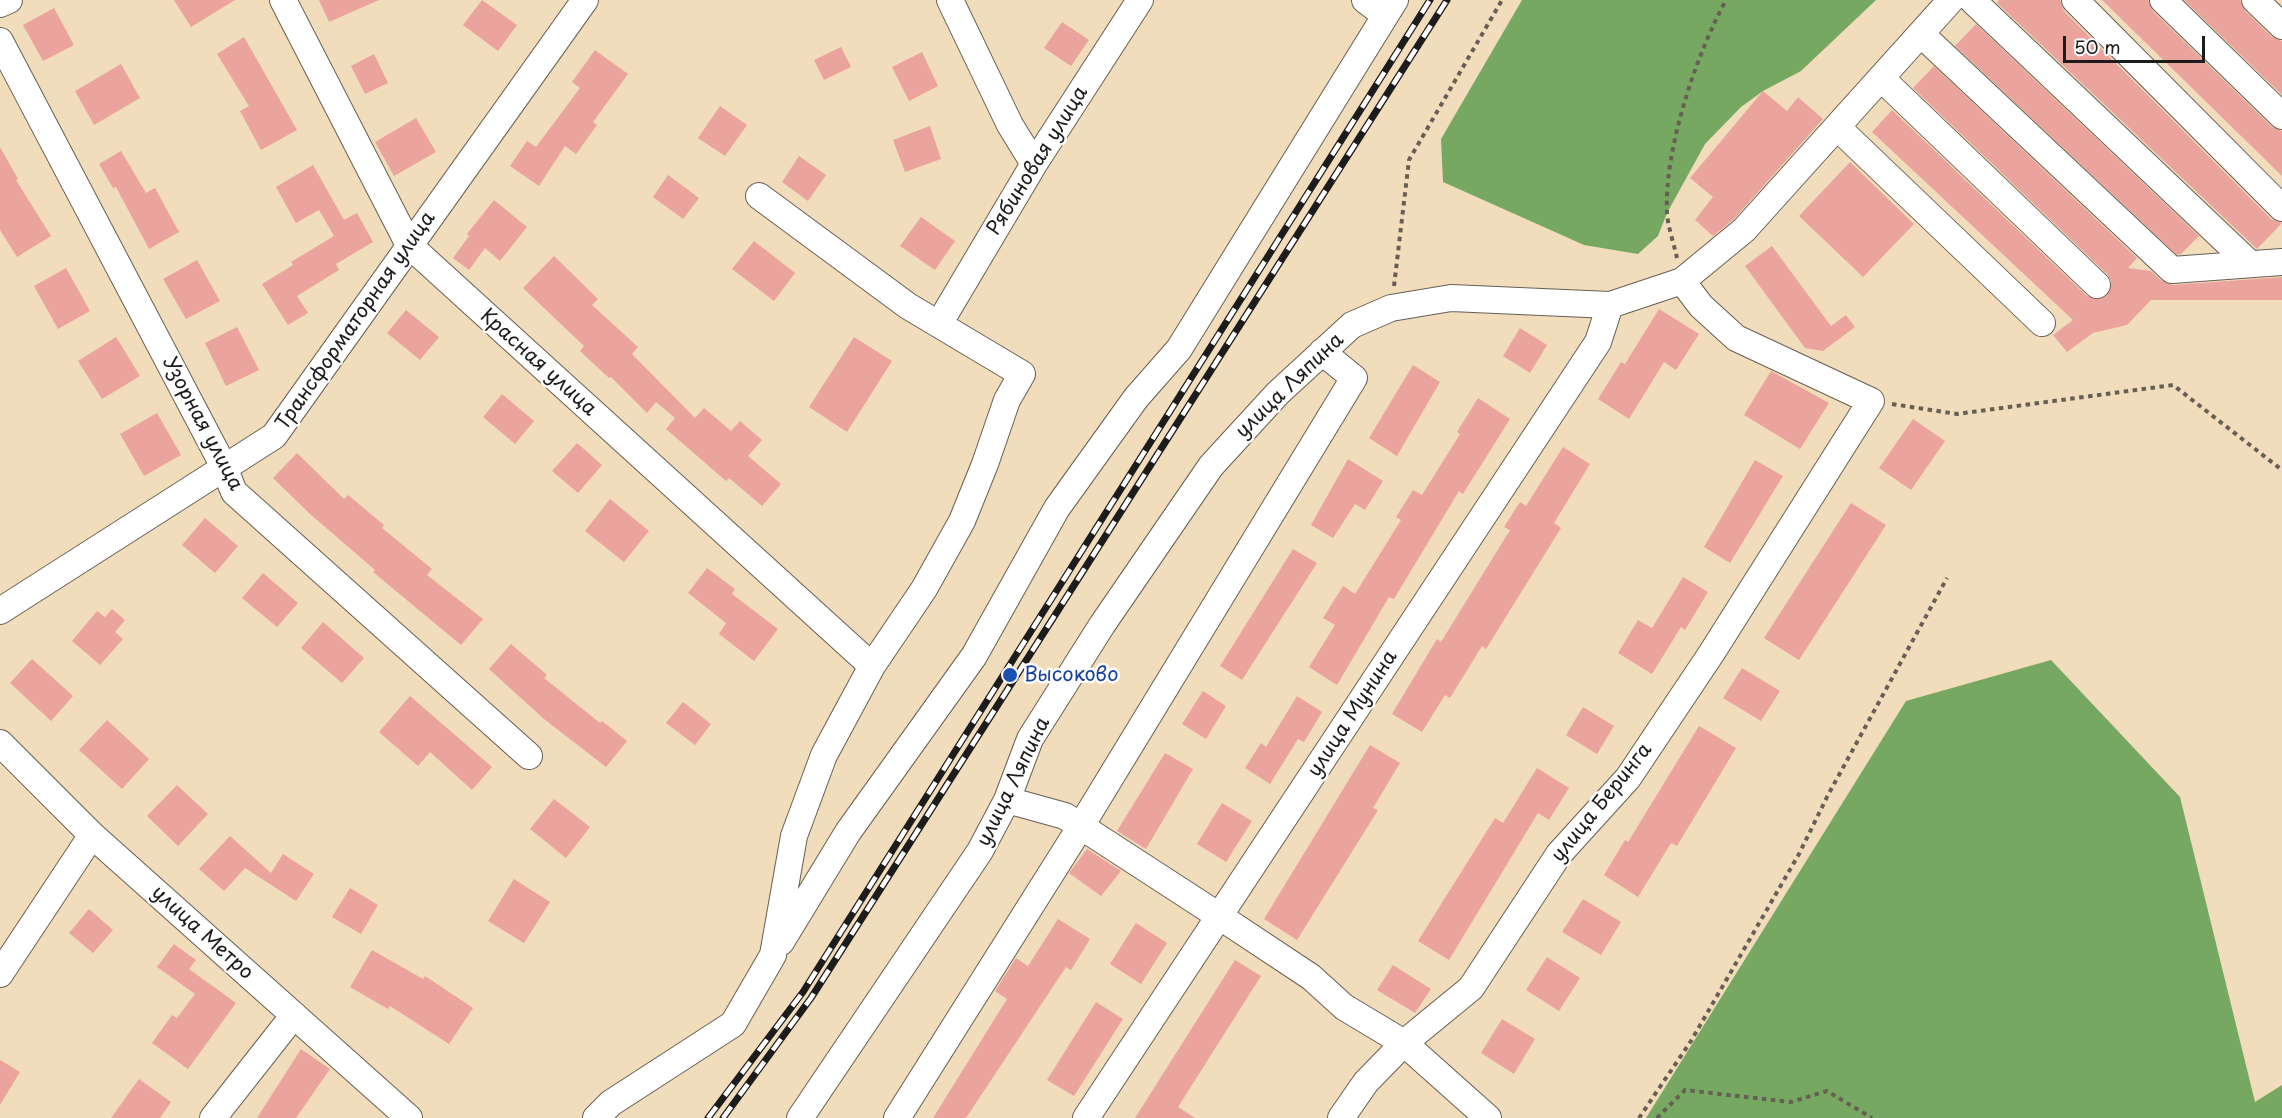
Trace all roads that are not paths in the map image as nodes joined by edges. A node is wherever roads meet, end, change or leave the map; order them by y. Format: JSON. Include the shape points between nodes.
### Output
{"nodes":[{"id":1,"x":9,"y":0,"type":"edge"},
{"id":2,"x":283,"y":0,"type":"edge"},
{"id":3,"x":585,"y":0,"type":"edge"},
{"id":4,"x":950,"y":0,"type":"edge"},
{"id":5,"x":1140,"y":0,"type":"edge"},
{"id":6,"x":1952,"y":0,"type":"edge"},
{"id":7,"x":1972,"y":0,"type":"edge"},
{"id":8,"x":2075,"y":0,"type":"edge"},
{"id":9,"x":2163,"y":0,"type":"edge"},
{"id":10,"x":2255,"y":0,"type":"edge"},
{"id":11,"x":0,"y":4,"type":"edge"},
{"id":12,"x":1382,"y":5,"type":"edge"},
{"id":13,"x":2282,"y":26,"type":"edge"},
{"id":14,"x":1921,"y":34,"type":"junction"},
{"id":15,"x":0,"y":41,"type":"edge"},
{"id":16,"x":1881,"y":78,"type":"junction"},
{"id":17,"x":2282,"y":116,"type":"edge"},
{"id":18,"x":1837,"y":127,"type":"junction"},
{"id":19,"x":1034,"y":164,"type":"junction"},
{"id":20,"x":759,"y":196,"type":"dead end"},
{"id":21,"x":2282,"y":208,"type":"edge"},
{"id":22,"x":409,"y":245,"type":"junction"},
{"id":23,"x":2282,"y":262,"type":"edge"},
{"id":24,"x":2249,"y":263,"type":"junction"},
{"id":25,"x":1682,"y":281,"type":"junction"},
{"id":26,"x":2097,"y":285,"type":"dead end"},
{"id":27,"x":1610,"y":305,"type":"junction"},
{"id":28,"x":2042,"y":323,"type":"dead end"},
{"id":29,"x":939,"y":324,"type":"junction"},
{"id":30,"x":1322,"y":352,"type":"junction"},
{"id":31,"x":224,"y":466,"type":"junction"},
{"id":32,"x":0,"y":611,"type":"edge"},
{"id":33,"x":872,"y":666,"type":"junction"},
{"id":34,"x":0,"y":743,"type":"edge"},
{"id":35,"x":529,"y":756,"type":"dead end"},
{"id":36,"x":1007,"y":800,"type":"junction"},
{"id":37,"x":1081,"y":826,"type":"junction"},
{"id":38,"x":92,"y":835,"type":"junction"},
{"id":39,"x":1219,"y":916,"type":"junction"},
{"id":40,"x":773,"y":955,"type":"junction"},
{"id":41,"x":0,"y":974,"type":"edge"},
{"id":42,"x":294,"y":1015,"type":"junction"},
{"id":43,"x":1404,"y":1043,"type":"junction"},
{"id":44,"x":1488,"y":1117,"type":"edge"},
{"id":45,"x":213,"y":1118,"type":"edge"},
{"id":46,"x":409,"y":1118,"type":"edge"},
{"id":47,"x":596,"y":1118,"type":"edge"},
{"id":48,"x":800,"y":1118,"type":"edge"},
{"id":49,"x":897,"y":1118,"type":"edge"},
{"id":50,"x":1086,"y":1118,"type":"edge"},
{"id":51,"x":1341,"y":1118,"type":"edge"}],
"edges":[{"from":1,"to":11,"type":"street"},
{"from":2,"to":22,"type":"street","name":"Красная улица"},
{"from":3,"to":22,"type":"street","name":"Трансформаторная улица"},
{"from":4,"to":19,"type":"street","via":[[1010,125]]},
{"from":5,"to":19,"type":"street","name":"Рябиновая улица"},
{"from":6,"to":14,"type":"street"},
{"from":7,"to":24,"type":"street"},
{"from":8,"to":21,"type":"street"},
{"from":9,"to":17,"type":"street"},
{"from":10,"to":13,"type":"street"},
{"from":12,"to":40,"type":"street","via":[[1179,349],[1136,398],[1057,508],[974,656],[848,832]]},
{"from":14,"to":16,"type":"street"},
{"from":14,"to":24,"type":"street","via":[[2172,270]]},
{"from":15,"to":31,"type":"street","name":"Узорная улица"},
{"from":16,"to":18,"type":"street"},
{"from":16,"to":26,"type":"street"},
{"from":18,"to":25,"type":"street","via":[[1744,230]]},
{"from":18,"to":28,"type":"street"},
{"from":19,"to":29,"type":"street","name":"Рябиновая улица"},
{"from":20,"to":29,"type":"street","via":[[908,306]]},
{"from":22,"to":31,"type":"street","name":"Трансформаторная улица","via":[[274,436]]},
{"from":22,"to":33,"type":"street","name":"Красная улица"},
{"from":23,"to":24,"type":"street"},
{"from":25,"to":27,"type":"street"},
{"from":25,"to":43,"type":"street","name":"улица Беринга","via":[[1701,306],[1736,338],[1871,401],[1717,646],[1628,778],[1559,854],[1471,988]]},
{"from":27,"to":30,"type":"street","name":"улица Ляпина","via":[[1450,298],[1391,308],[1352,325]]},
{"from":27,"to":39,"type":"street","name":"улица Мунина","via":[[1598,342]]},
{"from":29,"to":33,"type":"street","via":[[1022,374],[1006,400],[986,464],[962,521],[924,589]]},
{"from":30,"to":36,"type":"street","name":"улица Ляпина","via":[[1211,466],[1030,739]]},
{"from":30,"to":37,"type":"street","via":[[1354,378]]},
{"from":31,"to":32,"type":"street","name":"Трансформаторная улица"},
{"from":31,"to":35,"type":"street","name":"Узорная улица","via":[[234,492]]},
{"from":33,"to":40,"type":"street","via":[[824,755],[794,836]]},
{"from":34,"to":38,"type":"street","name":"улица Метро"},
{"from":36,"to":37,"type":"street","via":[[1065,816]]},
{"from":36,"to":48,"type":"street","name":"улица Ляпина","via":[[974,861]]},
{"from":37,"to":39,"type":"street"},
{"from":37,"to":49,"type":"street"},
{"from":38,"to":41,"type":"street"},
{"from":38,"to":42,"type":"street","name":"улица Метро"},
{"from":39,"to":43,"type":"street","via":[[1311,977],[1344,1007]]},
{"from":39,"to":50,"type":"street","name":"улица Мунина"},
{"from":40,"to":47,"type":"street","via":[[732,1024],[611,1103]]},
{"from":42,"to":45,"type":"street"},
{"from":42,"to":46,"type":"street","name":"улица Метро"},
{"from":43,"to":44,"type":"street"},
{"from":43,"to":51,"type":"street","name":"улица Беринга","via":[[1366,1082]]}]}
